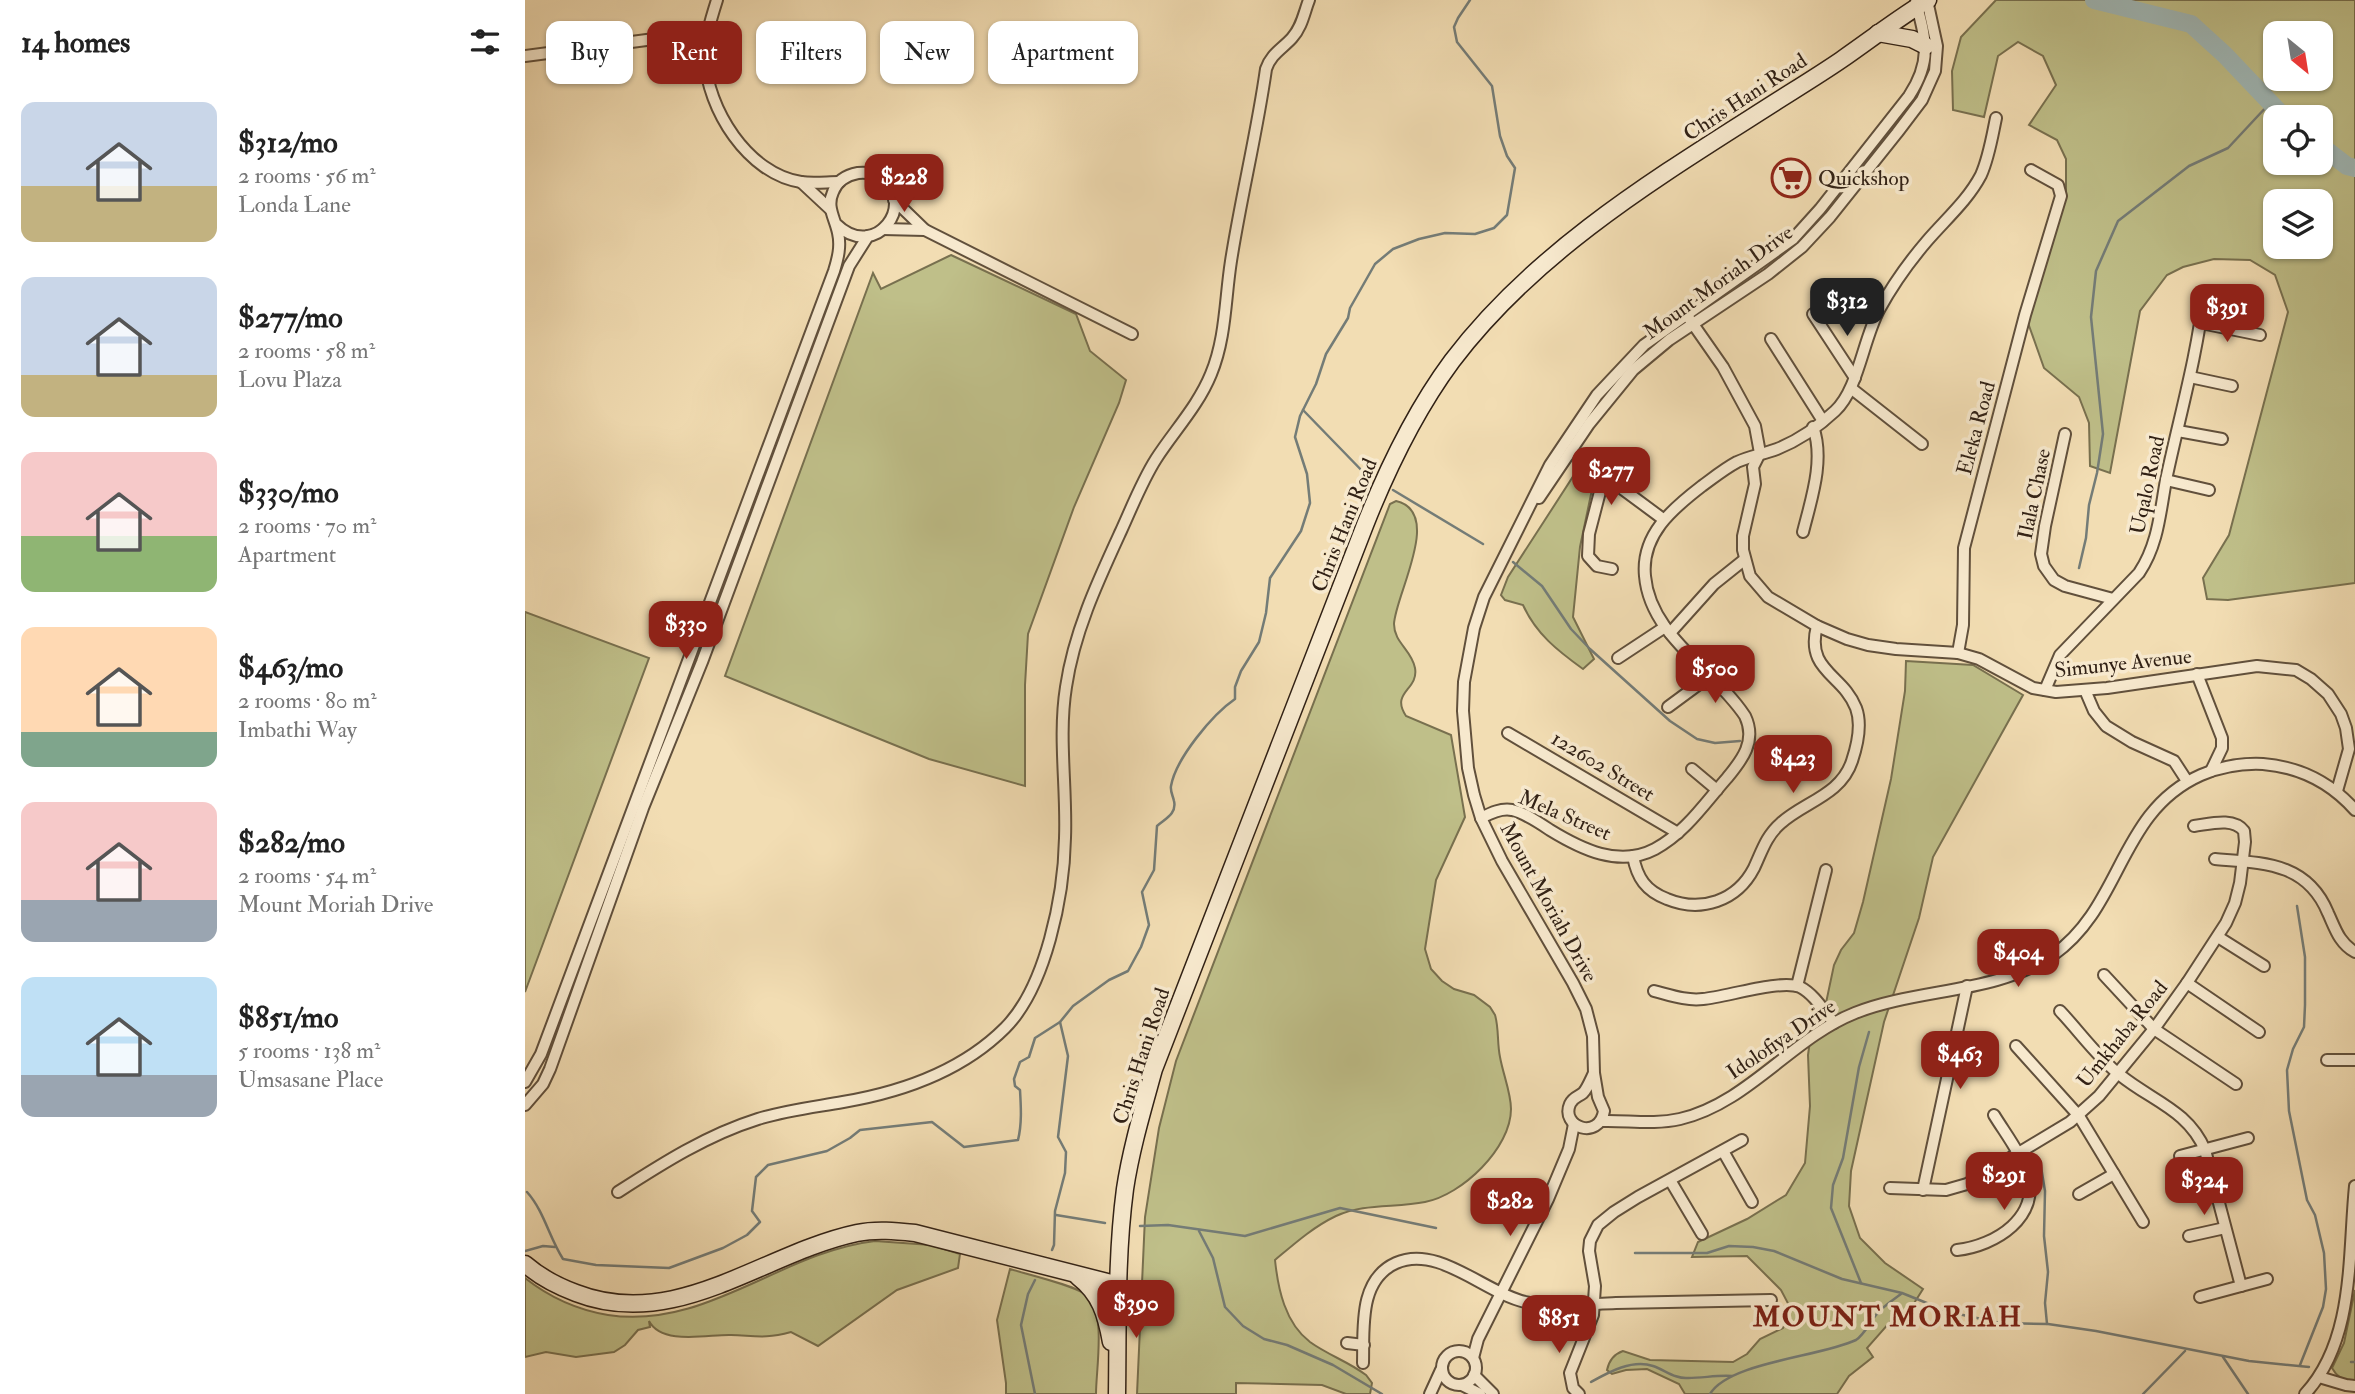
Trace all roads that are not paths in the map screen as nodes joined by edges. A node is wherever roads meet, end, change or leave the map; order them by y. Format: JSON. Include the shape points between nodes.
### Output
{"nodes":[{"id":1,"x":717,"y":0,"type":"edge"},
{"id":2,"x":1309,"y":0,"type":"edge"},
{"id":3,"x":1923,"y":1,"type":"edge"},
{"id":4,"x":710,"y":21,"type":"edge"},
{"id":5,"x":1878,"y":33,"type":"junction"},
{"id":6,"x":647,"y":40,"type":"edge"},
{"id":7,"x":1926,"y":46,"type":"junction"},
{"id":8,"x":525,"y":56,"type":"edge"},
{"id":9,"x":709,"y":84,"type":"edge"},
{"id":10,"x":1996,"y":118,"type":"dead end"},
{"id":11,"x":2031,"y":170,"type":"dead end"},
{"id":12,"x":800,"y":182,"type":"junction"},
{"id":13,"x":839,"y":182,"type":"junction"},
{"id":14,"x":894,"y":200,"type":"junction"},
{"id":15,"x":830,"y":209,"type":"junction"},
{"id":16,"x":836,"y":224,"type":"junction"},
{"id":17,"x":883,"y":229,"type":"junction"},
{"id":18,"x":925,"y":230,"type":"junction"},
{"id":19,"x":867,"y":236,"type":"junction"},
{"id":20,"x":2204,"y":294,"type":"dead end"},
{"id":21,"x":1686,"y":314,"type":"junction"},
{"id":22,"x":1813,"y":314,"type":"dead end"},
{"id":23,"x":2201,"y":323,"type":"junction"},
{"id":24,"x":1693,"y":324,"type":"junction"},
{"id":25,"x":1132,"y":334,"type":"dead end"},
{"id":26,"x":2260,"y":335,"type":"dead end"},
{"id":27,"x":1771,"y":339,"type":"dead end"},
{"id":28,"x":2189,"y":377,"type":"junction"},
{"id":29,"x":1853,"y":384,"type":"junction"},
{"id":30,"x":2232,"y":386,"type":"dead end"},
{"id":31,"x":1818,"y":424,"type":"junction"},
{"id":32,"x":2178,"y":431,"type":"junction"},
{"id":33,"x":2065,"y":434,"type":"dead end"},
{"id":34,"x":2222,"y":439,"type":"dead end"},
{"id":35,"x":1922,"y":444,"type":"dead end"},
{"id":36,"x":1760,"y":453,"type":"junction"},
{"id":37,"x":2166,"y":481,"type":"junction"},
{"id":38,"x":2209,"y":490,"type":"dead end"},
{"id":39,"x":1528,"y":511,"type":"junction"},
{"id":40,"x":1663,"y":519,"type":"junction"},
{"id":41,"x":1803,"y":533,"type":"dead end"},
{"id":42,"x":1744,"y":560,"type":"junction"},
{"id":43,"x":1612,"y":569,"type":"dead end"},
{"id":44,"x":2113,"y":599,"type":"junction"},
{"id":45,"x":1818,"y":626,"type":"junction"},
{"id":46,"x":1667,"y":630,"type":"junction"},
{"id":47,"x":1958,"y":653,"type":"junction"},
{"id":48,"x":1618,"y":658,"type":"dead end"},
{"id":49,"x":2197,"y":674,"type":"junction"},
{"id":50,"x":1710,"y":676,"type":"junction"},
{"id":51,"x":2045,"y":690,"type":"junction"},
{"id":52,"x":2085,"y":690,"type":"junction"},
{"id":53,"x":1668,"y":707,"type":"dead end"},
{"id":54,"x":1508,"y":733,"type":"dead end"},
{"id":55,"x":2352,"y":748,"type":"edge"},
{"id":56,"x":1692,"y":769,"type":"dead end"},
{"id":57,"x":2211,"y":771,"type":"junction"},
{"id":58,"x":2187,"y":781,"type":"junction"},
{"id":59,"x":1717,"y":790,"type":"junction"},
{"id":60,"x":2337,"y":790,"type":"junction"},
{"id":61,"x":2355,"y":810,"type":"edge"},
{"id":62,"x":1481,"y":818,"type":"junction"},
{"id":63,"x":2194,"y":826,"type":"dead end"},
{"id":64,"x":1678,"y":833,"type":"junction"},
{"id":65,"x":1633,"y":856,"type":"junction"},
{"id":66,"x":2215,"y":859,"type":"dead end"},
{"id":67,"x":2243,"y":862,"type":"junction"},
{"id":68,"x":1826,"y":870,"type":"dead end"},
{"id":69,"x":2218,"y":937,"type":"junction"},
{"id":70,"x":2355,"y":952,"type":"edge"},
{"id":71,"x":2264,"y":966,"type":"dead end"},
{"id":72,"x":2104,"y":975,"type":"dead end"},
{"id":73,"x":2187,"y":983,"type":"junction"},
{"id":74,"x":1797,"y":986,"type":"junction"},
{"id":75,"x":1967,"y":986,"type":"junction"},
{"id":76,"x":1654,"y":991,"type":"dead end"},
{"id":77,"x":2060,"y":1010,"type":"dead end"},
{"id":78,"x":1834,"y":1023,"type":"junction"},
{"id":79,"x":2154,"y":1029,"type":"junction"},
{"id":80,"x":2259,"y":1032,"type":"dead end"},
{"id":81,"x":2016,"y":1046,"type":"dead end"},
{"id":82,"x":2327,"y":1060,"type":"dead end"},
{"id":83,"x":2355,"y":1060,"type":"edge"},
{"id":84,"x":1594,"y":1073,"type":"junction"},
{"id":85,"x":2119,"y":1074,"type":"junction"},
{"id":86,"x":525,"y":1082,"type":"edge"},
{"id":87,"x":2236,"y":1084,"type":"dead end"},
{"id":88,"x":1583,"y":1093,"type":"junction"},
{"id":89,"x":1600,"y":1101,"type":"junction"},
{"id":90,"x":525,"y":1105,"type":"edge"},
{"id":91,"x":1994,"y":1115,"type":"dead end"},
{"id":92,"x":2079,"y":1116,"type":"junction"},
{"id":93,"x":1623,"y":1120,"type":"junction"},
{"id":94,"x":1601,"y":1121,"type":"junction"},
{"id":95,"x":1579,"y":1126,"type":"junction"},
{"id":96,"x":2248,"y":1138,"type":"dead end"},
{"id":97,"x":1742,"y":1140,"type":"dead end"},
{"id":98,"x":2205,"y":1150,"type":"junction"},
{"id":99,"x":1723,"y":1151,"type":"junction"},
{"id":100,"x":2018,"y":1155,"type":"junction"},
{"id":101,"x":2180,"y":1156,"type":"dead end"},
{"id":102,"x":2114,"y":1174,"type":"junction"},
{"id":103,"x":1670,"y":1180,"type":"junction"},
{"id":104,"x":2355,"y":1186,"type":"edge"},
{"id":105,"x":1890,"y":1188,"type":"dead end"},
{"id":106,"x":1923,"y":1190,"type":"junction"},
{"id":107,"x":618,"y":1192,"type":"dead end"},
{"id":108,"x":2079,"y":1194,"type":"dead end"},
{"id":109,"x":1752,"y":1202,"type":"dead end"},
{"id":110,"x":2143,"y":1223,"type":"dead end"},
{"id":111,"x":2225,"y":1228,"type":"junction"},
{"id":112,"x":2353,"y":1228,"type":"edge"},
{"id":113,"x":1702,"y":1234,"type":"dead end"},
{"id":114,"x":2189,"y":1236,"type":"dead end"},
{"id":115,"x":1957,"y":1250,"type":"dead end"},
{"id":116,"x":525,"y":1264,"type":"edge"},
{"id":117,"x":1077,"y":1275,"type":"junction"},
{"id":118,"x":2267,"y":1279,"type":"dead end"},
{"id":119,"x":1119,"y":1285,"type":"junction"},
{"id":120,"x":2241,"y":1286,"type":"junction"},
{"id":121,"x":1500,"y":1292,"type":"junction"},
{"id":122,"x":2200,"y":1297,"type":"dead end"},
{"id":123,"x":1771,"y":1300,"type":"dead end"},
{"id":124,"x":1595,"y":1304,"type":"junction"},
{"id":125,"x":1347,"y":1343,"type":"dead end"},
{"id":126,"x":1364,"y":1345,"type":"junction"},
{"id":127,"x":1469,"y":1355,"type":"junction"},
{"id":128,"x":1363,"y":1363,"type":"dead end"},
{"id":129,"x":1441,"y":1370,"type":"junction"},
{"id":130,"x":1117,"y":1375,"type":"junction"},
{"id":131,"x":1474,"y":1375,"type":"junction"},
{"id":132,"x":2319,"y":1377,"type":"junction"},
{"id":133,"x":1459,"y":1385,"type":"junction"},
{"id":134,"x":2355,"y":1386,"type":"edge"},
{"id":135,"x":1117,"y":1394,"type":"edge"},
{"id":136,"x":1430,"y":1394,"type":"edge"},
{"id":137,"x":1436,"y":1394,"type":"edge"},
{"id":138,"x":1480,"y":1394,"type":"edge"},
{"id":139,"x":1493,"y":1394,"type":"edge"},
{"id":140,"x":1579,"y":1394,"type":"edge"},
{"id":141,"x":2305,"y":1394,"type":"edge"}],
"edges":[{"from":1,"to":4,"type":"street"},
{"from":2,"to":107,"type":"street","via":[[1300,28],[1266,69],[1219,353],[1210,378],[1154,461],[1090,600],[1073,653],[1063,722],[1061,884],[1040,971],[1025,1002],[987,1044],[926,1079],[717,1133]]},
{"from":3,"to":5,"type":"main road","name":"Chris Hani Road"},
{"from":3,"to":7,"type":"street","name":"Mount Moriah Drive"},
{"from":3,"to":24,"type":"street","name":"Mount Moriah Drive","via":[[1937,60],[1922,100],[1802,247]]},
{"from":5,"to":7,"type":"main road"},
{"from":5,"to":119,"type":"main road","name":"Chris Hani Road","via":[[1563,246],[1484,323],[1405,435],[1378,493],[1154,1069],[1125,1188]]},
{"from":6,"to":8,"type":"street"},
{"from":7,"to":21,"type":"street","name":"Mount Moriah Drive","via":[[1917,84],[1815,215],[1793,239]]},
{"from":9,"to":12,"type":"street","via":[[726,125],[753,157]]},
{"from":10,"to":29,"type":"street","via":[[1981,175],[1893,286],[1866,340]]},
{"from":11,"to":47,"type":"street","name":"Eleka Road","via":[[2053,181],[2061,196],[1964,548]]},
{"from":12,"to":13,"type":"street"},
{"from":12,"to":15,"type":"street"},
{"from":13,"to":14,"type":"street","via":[[854,173],[875,175],[891,189]]},
{"from":13,"to":15,"type":"street"},
{"from":14,"to":17,"type":"street","via":[[890,221]]},
{"from":14,"to":18,"type":"street"},
{"from":15,"to":16,"type":"street"},
{"from":16,"to":19,"type":"street","via":[[853,236]]},
{"from":16,"to":86,"type":"street","via":[[839,243],[834,271],[541,1054]]},
{"from":17,"to":18,"type":"street"},
{"from":17,"to":19,"type":"street"},
{"from":18,"to":25,"type":"street"},
{"from":19,"to":90,"type":"street","via":[[849,266],[702,662],[643,807],[550,1069]]},
{"from":20,"to":23,"type":"street","name":"Uqalo Road"},
{"from":21,"to":24,"type":"street"},
{"from":21,"to":39,"type":"street","name":"Mount Moriah Drive","via":[[1628,359],[1597,394],[1551,465]]},
{"from":22,"to":29,"type":"street"},
{"from":23,"to":26,"type":"street"},
{"from":23,"to":28,"type":"street","name":"Uqalo Road"},
{"from":24,"to":36,"type":"street","via":[[1748,410]]},
{"from":24,"to":39,"type":"street","name":"Mount Moriah Drive","via":[[1633,370]]},
{"from":27,"to":31,"type":"street"},
{"from":28,"to":30,"type":"street"},
{"from":28,"to":32,"type":"street","name":"Uqalo Road"},
{"from":29,"to":31,"type":"street","name":"Mela Street","via":[[1841,406]]},
{"from":29,"to":35,"type":"street"},
{"from":31,"to":36,"type":"street","name":"Mela Street","via":[[1778,449]]},
{"from":31,"to":41,"type":"street","via":[[1817,469]]},
{"from":32,"to":34,"type":"street"},
{"from":32,"to":37,"type":"street","name":"Uqalo Road"},
{"from":33,"to":44,"type":"street","name":"Ilala Chase","via":[[2045,526],[2043,566],[2065,586]]},
{"from":36,"to":40,"type":"street","name":"Mela Street","via":[[1725,469]]},
{"from":36,"to":42,"type":"street","via":[[1753,467],[1755,484],[1743,536]]},
{"from":37,"to":38,"type":"street"},
{"from":37,"to":44,"type":"street","name":"Uqalo Road","via":[[2149,558]]},
{"from":39,"to":62,"type":"street","name":"Mount Moriah Drive","via":[[1484,597],[1467,663],[1464,738]]},
{"from":40,"to":43,"type":"street","via":[[1613,482],[1602,484],[1588,556],[1597,566]]},
{"from":40,"to":46,"type":"street","name":"Mela Street","via":[[1647,551],[1644,574],[1649,599]]},
{"from":42,"to":45,"type":"street","name":"Simunye Avenue","via":[[1750,576],[1768,597]]},
{"from":42,"to":46,"type":"street"},
{"from":44,"to":51,"type":"street","name":"Uqalo Road","via":[[2060,654]]},
{"from":45,"to":47,"type":"street","name":"Simunye Avenue","via":[[1868,645]]},
{"from":45,"to":65,"type":"street","via":[[1816,655],[1851,699],[1858,719],[1856,748],[1842,781],[1781,822],[1769,835],[1748,878],[1715,903],[1686,905],[1653,892],[1643,885]]},
{"from":46,"to":48,"type":"street"},
{"from":46,"to":50,"type":"street","name":"Mela Street"},
{"from":47,"to":51,"type":"street","name":"Simunye Avenue"},
{"from":49,"to":52,"type":"street","name":"Simunye Avenue"},
{"from":49,"to":55,"type":"street","name":"Simunye Avenue","via":[[2257,666],[2296,670],[2328,694],[2344,721]]},
{"from":49,"to":57,"type":"street","via":[[2223,743]]},
{"from":50,"to":53,"type":"street"},
{"from":50,"to":59,"type":"street","name":"Mela Street","via":[[1745,716],[1750,733],[1741,760]]},
{"from":51,"to":52,"type":"street","name":"Simunye Avenue"},
{"from":52,"to":58,"type":"street","via":[[2106,726],[2175,761]]},
{"from":54,"to":64,"type":"street","name":"122602 Street"},
{"from":55,"to":60,"type":"street","name":"Simunye Avenue"},
{"from":56,"to":59,"type":"street"},
{"from":57,"to":58,"type":"street","name":"Idolofiya Drive"},
{"from":57,"to":60,"type":"street","name":"Idolofiya Drive","via":[[2241,764],[2276,766],[2313,776]]},
{"from":58,"to":75,"type":"street","name":"Idolofiya Drive","via":[[2141,824],[2097,908],[2074,937],[2027,970]]},
{"from":59,"to":64,"type":"street","name":"Mela Street"},
{"from":60,"to":61,"type":"street","name":"Idolofiya Drive"},
{"from":62,"to":65,"type":"street","name":"Mela Street","via":[[1511,810],[1586,850]]},
{"from":62,"to":84,"type":"street","name":"Mount Moriah Drive","via":[[1586,1009],[1593,1036]]},
{"from":63,"to":67,"type":"street","name":"Umkhaba Road","via":[[2228,822],[2242,827]]},
{"from":64,"to":65,"type":"street","name":"Mela Street","via":[[1654,850]]},
{"from":66,"to":67,"type":"street"},
{"from":67,"to":69,"type":"street","name":"Umkhaba Road","via":[[2235,903]]},
{"from":67,"to":70,"type":"street","via":[[2302,876],[2318,893],[2341,940]]},
{"from":68,"to":74,"type":"street"},
{"from":69,"to":71,"type":"street"},
{"from":69,"to":73,"type":"street","name":"Umkhaba Road"},
{"from":72,"to":79,"type":"street"},
{"from":73,"to":79,"type":"street","name":"Umkhaba Road"},
{"from":73,"to":80,"type":"street"},
{"from":74,"to":76,"type":"street","via":[[1692,1000]]},
{"from":74,"to":78,"type":"street","via":[[1811,995]]},
{"from":75,"to":78,"type":"street","name":"Idolofiya Drive","via":[[1877,1006]]},
{"from":75,"to":106,"type":"street"},
{"from":77,"to":85,"type":"street"},
{"from":78,"to":93,"type":"street","name":"Idolofiya Drive","via":[[1735,1093],[1697,1114],[1659,1122]]},
{"from":79,"to":85,"type":"street","name":"Umkhaba Road"},
{"from":79,"to":87,"type":"street"},
{"from":81,"to":92,"type":"street"},
{"from":82,"to":83,"type":"street"},
{"from":84,"to":88,"type":"street"},
{"from":84,"to":89,"type":"street","name":"Mount Moriah Drive"},
{"from":85,"to":92,"type":"street","name":"Umkhaba Road"},
{"from":85,"to":98,"type":"street","via":[[2189,1122]]},
{"from":88,"to":89,"type":"street"},
{"from":88,"to":95,"type":"street","via":[[1570,1103],[1569,1114]]},
{"from":89,"to":93,"type":"street"},
{"from":89,"to":94,"type":"street","name":"Mount Moriah Drive"},
{"from":91,"to":100,"type":"street"},
{"from":92,"to":100,"type":"street","name":"Umkhaba Road"},
{"from":92,"to":102,"type":"street"},
{"from":93,"to":94,"type":"street","name":"Idolofiya Drive"},
{"from":94,"to":95,"type":"street","via":[[1591,1128]]},
{"from":95,"to":121,"type":"street"},
{"from":96,"to":98,"type":"street"},
{"from":97,"to":99,"type":"street"},
{"from":98,"to":101,"type":"street"},
{"from":98,"to":111,"type":"street"},
{"from":99,"to":103,"type":"street"},
{"from":99,"to":109,"type":"street"},
{"from":100,"to":106,"type":"street","name":"Umkhaba Road","via":[[1957,1188]]},
{"from":100,"to":115,"type":"street","via":[[2030,1183],[2021,1218],[1986,1244]]},
{"from":102,"to":108,"type":"street"},
{"from":102,"to":110,"type":"street"},
{"from":103,"to":113,"type":"street"},
{"from":103,"to":124,"type":"street","via":[[1598,1225],[1589,1251]]},
{"from":104,"to":112,"type":"street"},
{"from":105,"to":106,"type":"street","name":"Umkhaba Road"},
{"from":111,"to":114,"type":"street"},
{"from":111,"to":120,"type":"street"},
{"from":112,"to":132,"type":"street","via":[[2337,1339]]},
{"from":116,"to":117,"type":"main road","via":[[555,1285],[607,1303],[668,1301],[699,1293],[829,1240],[886,1230],[915,1233]]},
{"from":117,"to":119,"type":"main road"},
{"from":117,"to":130,"type":"main road","via":[[1101,1302]]},
{"from":118,"to":120,"type":"street"},
{"from":119,"to":130,"type":"main road","name":"Chris Hani Road"},
{"from":120,"to":122,"type":"street"},
{"from":121,"to":124,"type":"street","via":[[1533,1303]]},
{"from":121,"to":126,"type":"street","via":[[1434,1261],[1421,1258],[1396,1263],[1369,1292]]},
{"from":121,"to":127,"type":"street"},
{"from":123,"to":124,"type":"street"},
{"from":124,"to":140,"type":"street","via":[[1571,1365],[1571,1381]]},
{"from":125,"to":126,"type":"street"},
{"from":126,"to":128,"type":"street"},
{"from":127,"to":129,"type":"street","via":[[1459,1350],[1448,1354]]},
{"from":127,"to":131,"type":"street","via":[[1475,1364]]},
{"from":129,"to":133,"type":"street","via":[[1447,1380]]},
{"from":129,"to":136,"type":"street"},
{"from":130,"to":135,"type":"main road","name":"Chris Hani Road"},
{"from":131,"to":133,"type":"street"},
{"from":131,"to":139,"type":"street"},
{"from":132,"to":134,"type":"street"},
{"from":132,"to":141,"type":"street"},
{"from":133,"to":137,"type":"street"},
{"from":133,"to":138,"type":"street"}]}
